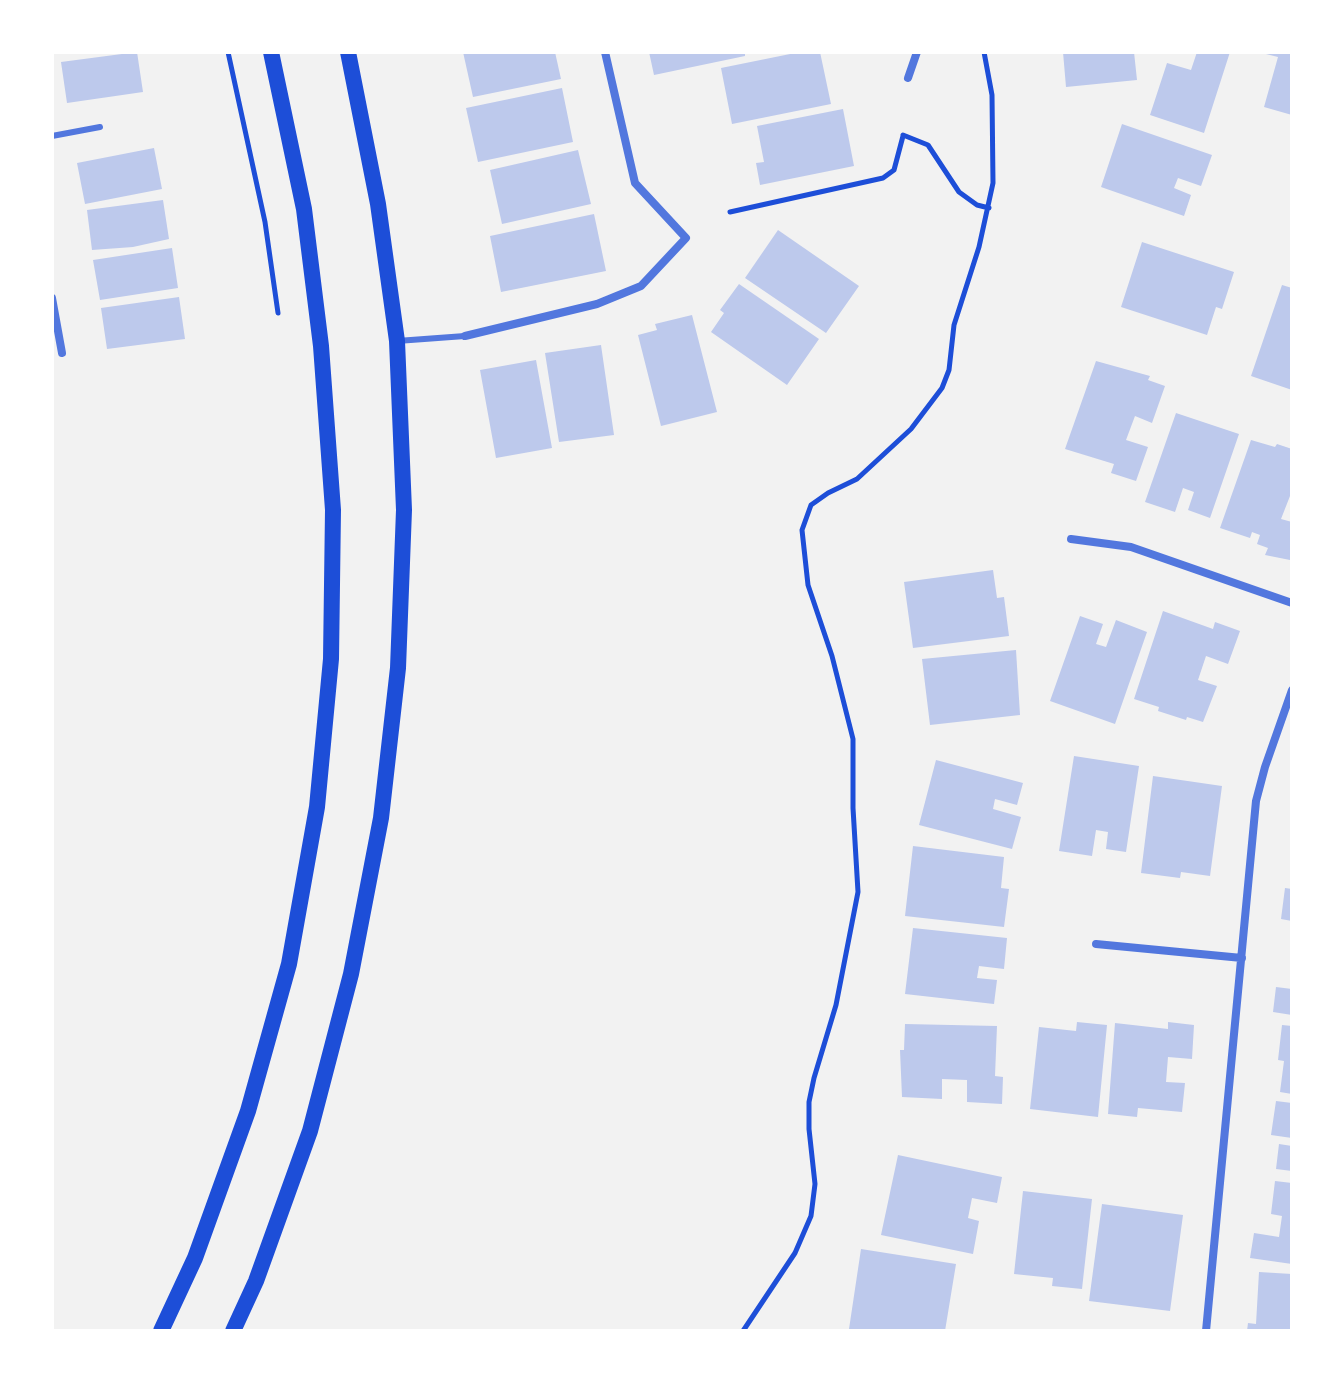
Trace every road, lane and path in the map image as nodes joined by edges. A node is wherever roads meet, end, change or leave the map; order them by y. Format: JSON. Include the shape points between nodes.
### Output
{"nodes":[{"id":1,"x":228,"y":52,"type":"edge"},
{"id":2,"x":271,"y":52,"type":"edge"},
{"id":3,"x":348,"y":52,"type":"edge"},
{"id":4,"x":605,"y":52,"type":"edge"},
{"id":5,"x":917,"y":52,"type":"edge"},
{"id":6,"x":984,"y":52,"type":"edge"},
{"id":7,"x":908,"y":78,"type":"dead end"},
{"id":8,"x":100,"y":127,"type":"dead end"},
{"id":9,"x":52,"y":136,"type":"edge"},
{"id":10,"x":989,"y":208,"type":"junction"},
{"id":11,"x":730,"y":212,"type":"dead end"},
{"id":12,"x":52,"y":298,"type":"edge"},
{"id":13,"x":278,"y":313,"type":"dead end"},
{"id":14,"x":465,"y":336,"type":"joint"},
{"id":15,"x":397,"y":341,"type":"junction"},
{"id":16,"x":62,"y":353,"type":"dead end"},
{"id":17,"x":1071,"y":539,"type":"dead end"},
{"id":18,"x":1292,"y":603,"type":"edge"},
{"id":19,"x":1292,"y":690,"type":"edge"},
{"id":20,"x":1096,"y":944,"type":"dead end"},
{"id":21,"x":1242,"y":958,"type":"junction"},
{"id":22,"x":161,"y":1331,"type":"edge"},
{"id":23,"x":233,"y":1331,"type":"edge"},
{"id":24,"x":743,"y":1331,"type":"edge"},
{"id":25,"x":1206,"y":1331,"type":"edge"}],
"edges":[{"from":1,"to":13,"type":"path","via":[[263,210]]},
{"from":2,"to":22,"type":"main road","via":[[304,209],[321,346],[333,510],[331,659],[317,807],[289,964],[248,1111],[195,1258]]},
{"from":3,"to":15,"type":"main road","via":[[378,204]]},
{"from":4,"to":14,"type":"street","via":[[635,183],[686,238],[641,286],[597,304]]},
{"from":5,"to":7,"type":"street"},
{"from":6,"to":10,"type":"path","via":[[993,113]]},
{"from":8,"to":9,"type":"lane"},
{"from":10,"to":11,"type":"path","via":[[959,192],[928,145],[903,134],[888,176]]},
{"from":10,"to":24,"type":"path","via":[[954,325],[942,388],[911,429],[866,472],[811,505],[802,530],[808,585],[853,739],[858,892],[836,1005],[809,1102],[813,1208],[795,1253]]},
{"from":12,"to":16,"type":"street"},
{"from":14,"to":15,"type":"lane"},
{"from":15,"to":23,"type":"main road","via":[[404,510],[398,668],[381,818],[351,974],[310,1131]]},
{"from":17,"to":18,"type":"street","via":[[1131,547]]},
{"from":19,"to":21,"type":"street","via":[[1256,801]]},
{"from":20,"to":21,"type":"street"},
{"from":21,"to":25,"type":"street"}]}
